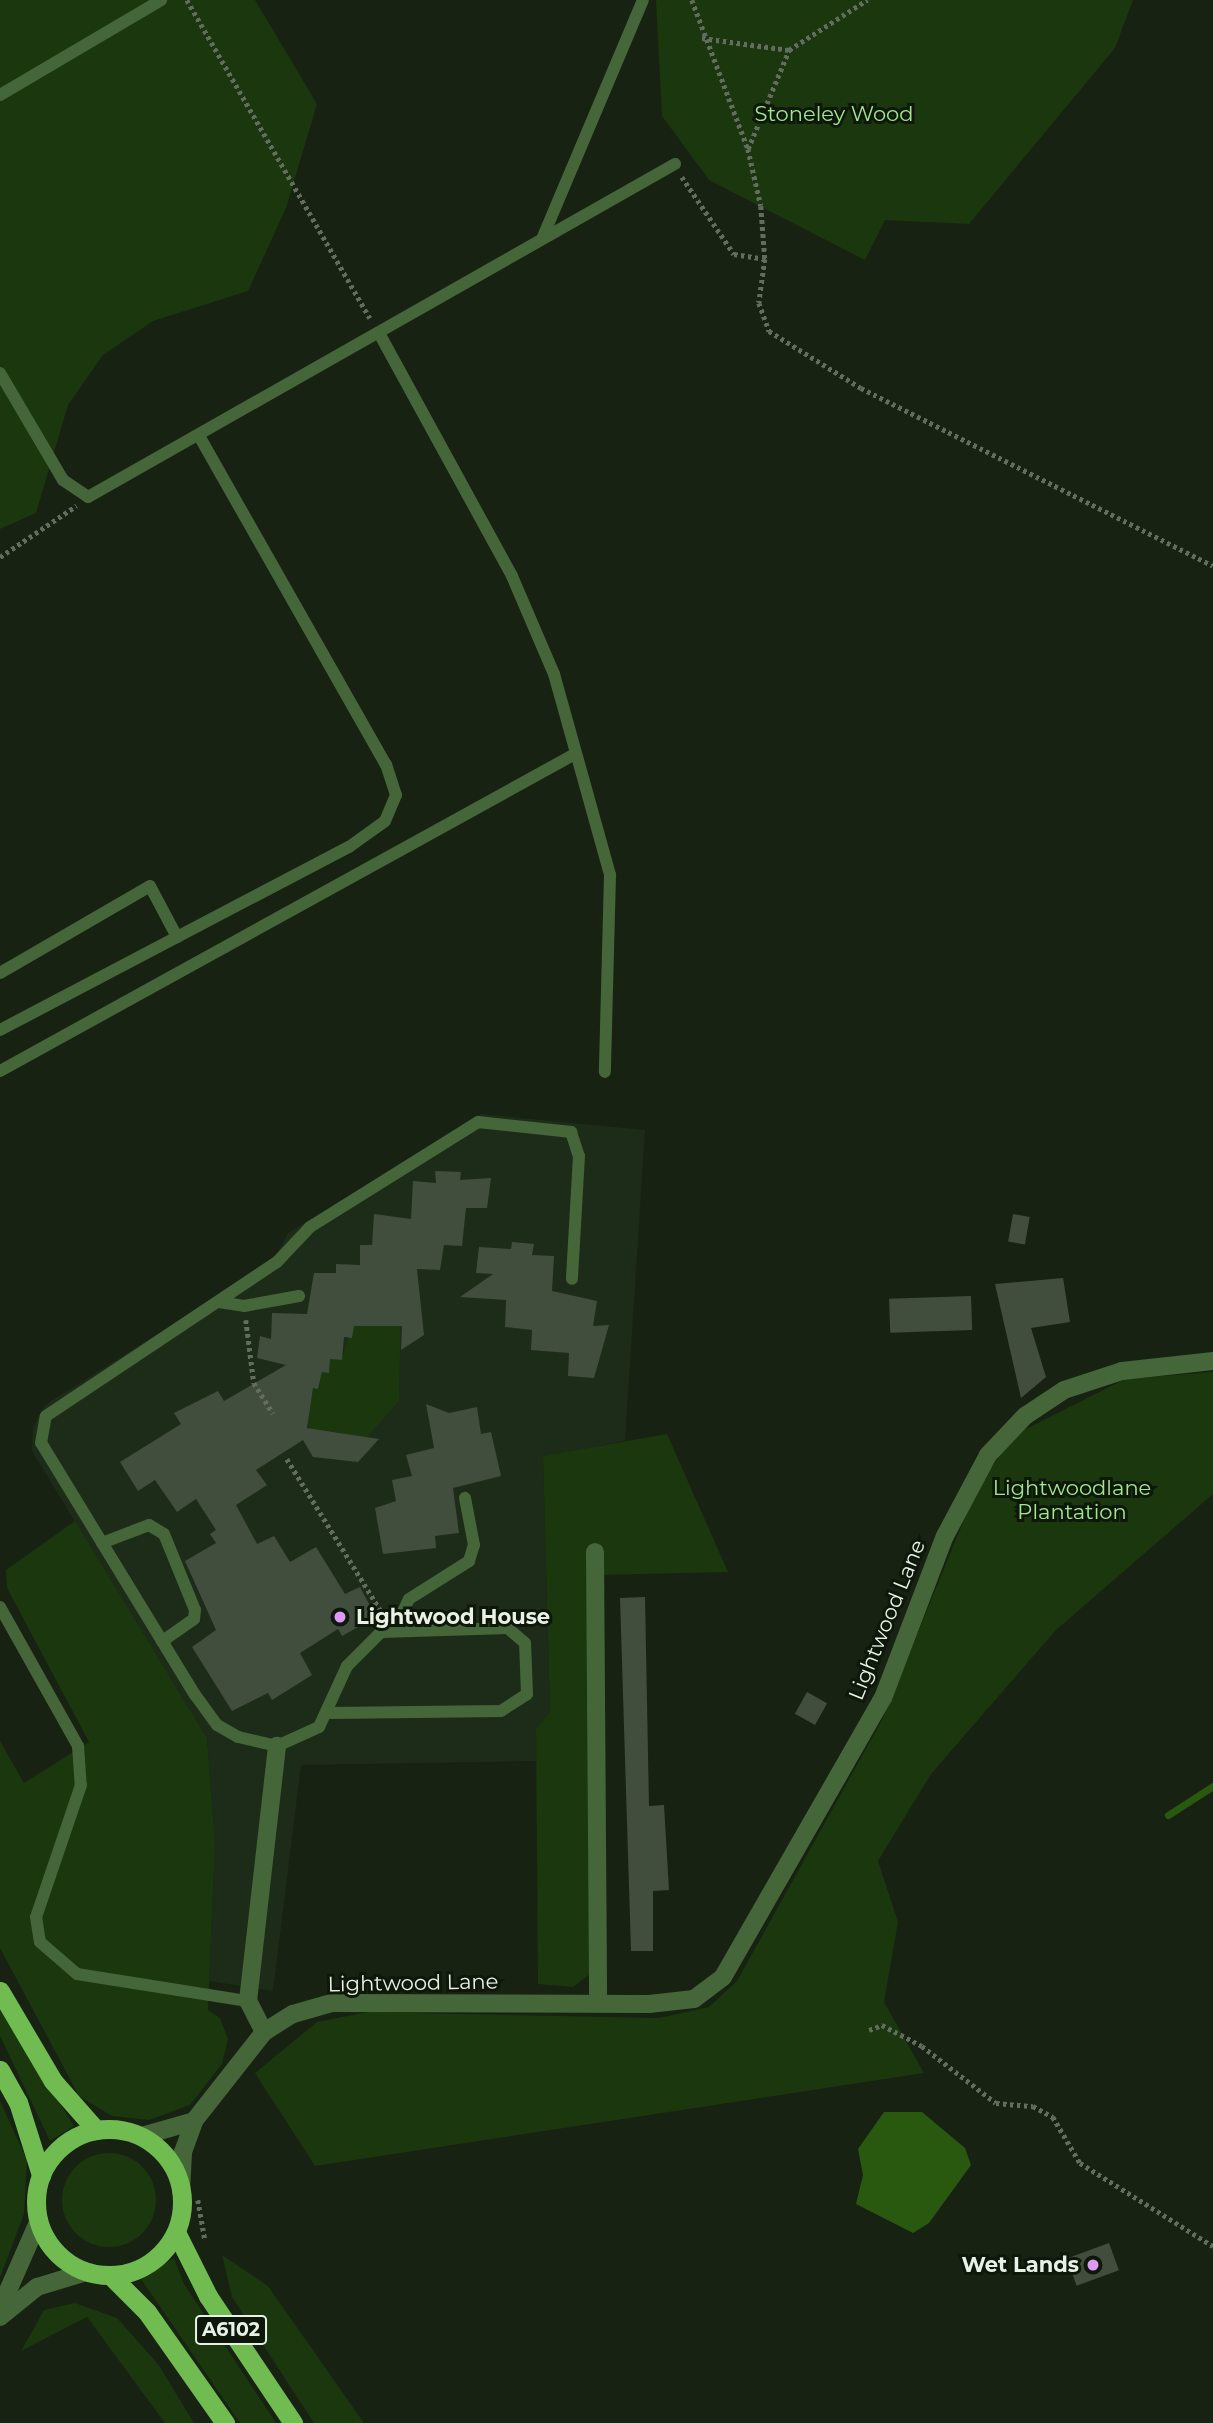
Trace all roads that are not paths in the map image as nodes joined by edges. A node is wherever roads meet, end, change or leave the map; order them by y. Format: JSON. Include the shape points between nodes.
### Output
{"nodes":[{"id":1,"x":161,"y":0,"type":"edge"},
{"id":2,"x":643,"y":0,"type":"edge"},
{"id":3,"x":0,"y":95,"type":"edge"},
{"id":4,"x":675,"y":164,"type":"road end"},
{"id":5,"x":542,"y":240,"type":"junction"},
{"id":6,"x":379,"y":333,"type":"junction"},
{"id":7,"x":0,"y":373,"type":"edge"},
{"id":8,"x":200,"y":438,"type":"junction"},
{"id":9,"x":575,"y":754,"type":"junction"},
{"id":10,"x":177,"y":937,"type":"junction"},
{"id":11,"x":0,"y":973,"type":"edge"},
{"id":12,"x":0,"y":1030,"type":"edge"},
{"id":13,"x":0,"y":1071,"type":"edge"},
{"id":14,"x":605,"y":1072,"type":"dead end"},
{"id":15,"x":572,"y":1279,"type":"dead end"},
{"id":16,"x":299,"y":1296,"type":"dead end"},
{"id":17,"x":219,"y":1302,"type":"junction"},
{"id":18,"x":1213,"y":1361,"type":"edge"},
{"id":19,"x":465,"y":1499,"type":"dead end"},
{"id":20,"x":102,"y":1543,"type":"junction"},
{"id":21,"x":595,"y":1552,"type":"dead end"},
{"id":22,"x":0,"y":1607,"type":"edge"},
{"id":23,"x":394,"y":1631,"type":"junction"},
{"id":24,"x":162,"y":1641,"type":"junction"},
{"id":25,"x":330,"y":1713,"type":"junction"},
{"id":26,"x":277,"y":1746,"type":"junction"},
{"id":27,"x":0,"y":1991,"type":"edge"},
{"id":28,"x":248,"y":2001,"type":"junction"},
{"id":29,"x":598,"y":2002,"type":"junction"},
{"id":30,"x":264,"y":2032,"type":"junction"},
{"id":31,"x":0,"y":2070,"type":"edge"},
{"id":32,"x":194,"y":2122,"type":"junction"},
{"id":33,"x":96,"y":2130,"type":"junction"},
{"id":34,"x":142,"y":2136,"type":"junction"},
{"id":35,"x":41,"y":2175,"type":"junction"},
{"id":36,"x":189,"y":2190,"type":"junction"},
{"id":37,"x":39,"y":2220,"type":"junction"},
{"id":38,"x":176,"y":2232,"type":"junction"},
{"id":39,"x":86,"y":2272,"type":"junction"},
{"id":40,"x":110,"y":2276,"type":"junction"},
{"id":41,"x":0,"y":2309,"type":"edge"},
{"id":42,"x":0,"y":2317,"type":"edge"},
{"id":43,"x":225,"y":2423,"type":"edge"},
{"id":44,"x":293,"y":2423,"type":"edge"}],
"edges":[{"from":1,"to":3,"type":"lane"},
{"from":2,"to":5,"type":"lane"},
{"from":4,"to":5,"type":"lane"},
{"from":5,"to":6,"type":"lane"},
{"from":6,"to":8,"type":"lane"},
{"from":6,"to":9,"type":"lane","via":[[512,576],[554,674]]},
{"from":7,"to":8,"type":"lane","via":[[63,480],[88,497]]},
{"from":8,"to":10,"type":"lane","via":[[386,765],[396,795],[385,821],[349,847]]},
{"from":9,"to":13,"type":"lane"},
{"from":9,"to":14,"type":"lane","via":[[610,875]]},
{"from":10,"to":11,"type":"lane","via":[[150,886]]},
{"from":10,"to":12,"type":"lane"},
{"from":15,"to":17,"type":"lane","via":[[579,1156],[571,1132],[478,1122],[310,1227],[277,1262]]},
{"from":16,"to":17,"type":"lane","via":[[244,1306]]},
{"from":17,"to":20,"type":"lane","via":[[46,1416],[41,1443]]},
{"from":18,"to":29,"type":"street","name":"Lightwood Lane","via":[[1122,1371],[1063,1390],[1026,1416],[988,1455],[945,1535],[883,1698],[723,1977],[694,1999]]},
{"from":19,"to":23,"type":"lane","via":[[474,1545],[469,1561],[409,1599]]},
{"from":20,"to":24,"type":"lane"},
{"from":20,"to":24,"type":"lane","via":[[149,1525],[164,1534],[195,1610],[194,1619]]},
{"from":21,"to":29,"type":"street"},
{"from":22,"to":28,"type":"lane","via":[[78,1746],[81,1786],[36,1916],[40,1942],[87,1977]]},
{"from":23,"to":25,"type":"lane","via":[[364,1643],[347,1666]]},
{"from":23,"to":25,"type":"lane","via":[[508,1628],[521,1633],[530,1662],[527,1694],[500,1711]]},
{"from":24,"to":26,"type":"lane","via":[[217,1725]]},
{"from":25,"to":26,"type":"lane","via":[[319,1727]]},
{"from":26,"to":28,"type":"street"},
{"from":27,"to":33,"type":"highway","via":[[53,2081]]},
{"from":28,"to":30,"type":"street"},
{"from":29,"to":30,"type":"street","name":"Lightwood Lane","via":[[331,2003]]},
{"from":30,"to":32,"type":"street","name":"Lightwood Lane"},
{"from":31,"to":35,"type":"highway","via":[[18,2102]]},
{"from":32,"to":34,"type":"street"},
{"from":32,"to":36,"type":"street","name":"Lightwood Lane","via":[[183,2152]]},
{"from":33,"to":34,"type":"highway"},
{"from":33,"to":35,"type":"highway","via":[[62,2145]]},
{"from":34,"to":36,"type":"highway"},
{"from":35,"to":37,"type":"highway"},
{"from":36,"to":38,"type":"highway"},
{"from":37,"to":39,"type":"highway","via":[[59,2256]]},
{"from":37,"to":41,"type":"street"},
{"from":38,"to":40,"type":"highway","via":[[149,2263]]},
{"from":38,"to":44,"type":"highway","number":"A6102","via":[[208,2296]]},
{"from":39,"to":40,"type":"highway"},
{"from":39,"to":42,"type":"street","via":[[37,2287]]},
{"from":40,"to":43,"type":"highway","number":"A6102","via":[[147,2312]]}]}
